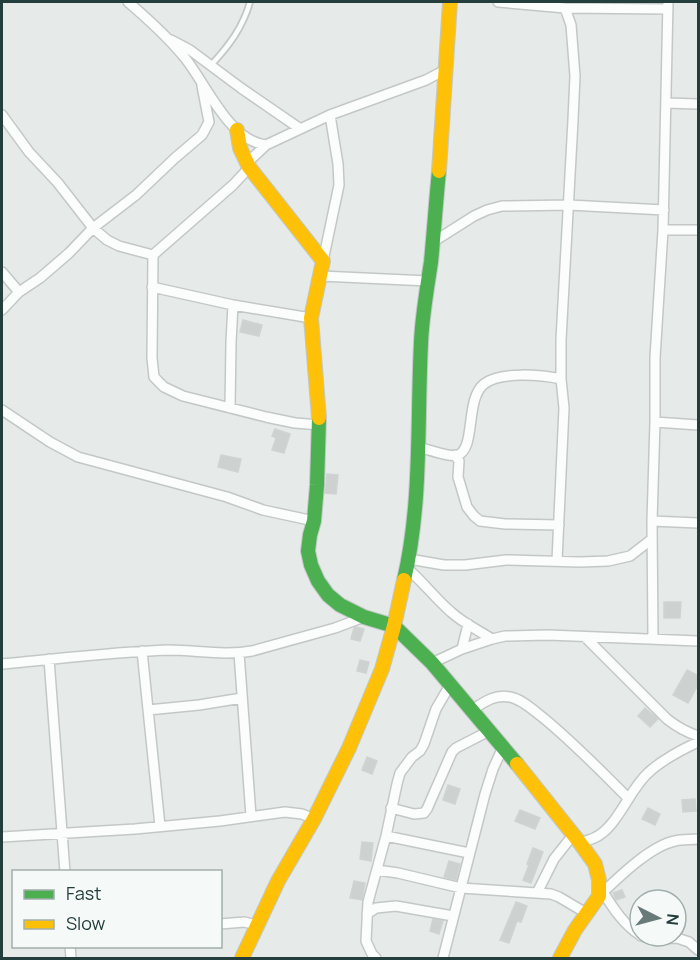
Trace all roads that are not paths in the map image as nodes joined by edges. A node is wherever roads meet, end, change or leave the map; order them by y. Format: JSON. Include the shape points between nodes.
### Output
{"nodes":[{"id":1,"x":128,"y":2,"type":"edge"},
{"id":2,"x":250,"y":2,"type":"edge"},
{"id":3,"x":450,"y":2,"type":"edge"},
{"id":4,"x":498,"y":2,"type":"edge"},
{"id":5,"x":668,"y":5,"type":"edge"},
{"id":6,"x":565,"y":8,"type":"junction"},
{"id":7,"x":168,"y":39,"type":"junction"},
{"id":8,"x":210,"y":66,"type":"junction"},
{"id":9,"x":445,"y":70,"type":"junction"},
{"id":10,"x":201,"y":81,"type":"junction"},
{"id":11,"x":666,"y":103,"type":"junction"},
{"id":12,"x":699,"y":104,"type":"edge"},
{"id":13,"x":330,"y":115,"type":"junction"},
{"id":14,"x":2,"y":116,"type":"edge"},
{"id":15,"x":299,"y":128,"type":"junction"},
{"id":16,"x":237,"y":130,"type":"junction"},
{"id":17,"x":266,"y":145,"type":"junction"},
{"id":18,"x":249,"y":167,"type":"junction"},
{"id":19,"x":569,"y":205,"type":"junction"},
{"id":20,"x":664,"y":210,"type":"junction"},
{"id":21,"x":93,"y":228,"type":"junction"},
{"id":22,"x":663,"y":230,"type":"junction"},
{"id":23,"x":699,"y":230,"type":"edge"},
{"id":24,"x":433,"y":242,"type":"junction"},
{"id":25,"x":153,"y":255,"type":"junction"},
{"id":26,"x":323,"y":261,"type":"junction"},
{"id":27,"x":2,"y":272,"type":"edge"},
{"id":28,"x":321,"y":276,"type":"junction"},
{"id":29,"x":428,"y":281,"type":"junction"},
{"id":30,"x":152,"y":287,"type":"junction"},
{"id":31,"x":19,"y":292,"type":"junction"},
{"id":32,"x":233,"y":305,"type":"junction"},
{"id":33,"x":2,"y":310,"type":"edge"},
{"id":34,"x":311,"y":318,"type":"junction"},
{"id":35,"x":561,"y":379,"type":"junction"},
{"id":36,"x":230,"y":408,"type":"junction"},
{"id":37,"x":2,"y":410,"type":"edge"},
{"id":38,"x":656,"y":422,"type":"junction"},
{"id":39,"x":320,"y":425,"type":"junction"},
{"id":40,"x":699,"y":425,"type":"edge"},
{"id":41,"x":418,"y":447,"type":"junction"},
{"id":42,"x":455,"y":456,"type":"junction"},
{"id":43,"x":314,"y":521,"type":"junction"},
{"id":44,"x":652,"y":521,"type":"junction"},
{"id":45,"x":699,"y":523,"type":"edge"},
{"id":46,"x":559,"y":525,"type":"junction"},
{"id":47,"x":652,"y":539,"type":"junction"},
{"id":48,"x":557,"y":561,"type":"junction"},
{"id":49,"x":408,"y":563,"type":"junction"},
{"id":50,"x":364,"y":617,"type":"junction"},
{"id":51,"x":468,"y":624,"type":"junction"},
{"id":52,"x":394,"y":626,"type":"junction"},
{"id":53,"x":585,"y":637,"type":"junction"},
{"id":54,"x":492,"y":639,"type":"junction"},
{"id":55,"x":653,"y":639,"type":"junction"},
{"id":56,"x":699,"y":640,"type":"edge"},
{"id":57,"x":462,"y":649,"type":"junction"},
{"id":58,"x":142,"y":651,"type":"junction"},
{"id":59,"x":239,"y":653,"type":"junction"},
{"id":60,"x":49,"y":659,"type":"junction"},
{"id":61,"x":432,"y":663,"type":"junction"},
{"id":62,"x":2,"y":664,"type":"edge"},
{"id":63,"x":450,"y":685,"type":"junction"},
{"id":64,"x":242,"y":698,"type":"junction"},
{"id":65,"x":148,"y":710,"type":"junction"},
{"id":66,"x":472,"y":710,"type":"junction"},
{"id":67,"x":489,"y":731,"type":"junction"},
{"id":68,"x":699,"y":736,"type":"edge"},
{"id":69,"x":699,"y":742,"type":"edge"},
{"id":70,"x":503,"y":747,"type":"junction"},
{"id":71,"x":628,"y":798,"type":"junction"},
{"id":72,"x":392,"y":808,"type":"junction"},
{"id":73,"x":251,"y":816,"type":"junction"},
{"id":74,"x":314,"y":819,"type":"junction"},
{"id":75,"x":160,"y":826,"type":"junction"},
{"id":76,"x":62,"y":834,"type":"junction"},
{"id":77,"x":386,"y":836,"type":"junction"},
{"id":78,"x":2,"y":837,"type":"edge"},
{"id":79,"x":577,"y":839,"type":"junction"},
{"id":80,"x":699,"y":839,"type":"edge"},
{"id":81,"x":469,"y":853,"type":"junction"},
{"id":82,"x":65,"y":870,"type":"edge"},
{"id":83,"x":377,"y":870,"type":"junction"},
{"id":84,"x":461,"y":888,"type":"junction"},
{"id":85,"x":537,"y":893,"type":"junction"},
{"id":86,"x":601,"y":894,"type":"junction"},
{"id":87,"x":586,"y":913,"type":"junction"},
{"id":88,"x":368,"y":914,"type":"junction"},
{"id":89,"x":453,"y":916,"type":"junction"},
{"id":90,"x":222,"y":924,"type":"edge"},
{"id":91,"x":258,"y":925,"type":"junction"},
{"id":92,"x":628,"y":925,"type":"edge"},
{"id":93,"x":242,"y":958,"type":"edge"},
{"id":94,"x":376,"y":958,"type":"edge"},
{"id":95,"x":443,"y":958,"type":"edge"},
{"id":96,"x":560,"y":958,"type":"edge"}],
"edges":[{"from":1,"to":7,"type":"street"},
{"from":2,"to":8,"type":"lane","via":[[230,45]]},
{"from":3,"to":9,"type":"street"},
{"from":4,"to":6,"type":"street"},
{"from":5,"to":6,"type":"street"},
{"from":5,"to":11,"type":"street"},
{"from":6,"to":19,"type":"street","via":[[571,25],[574,76]]},
{"from":7,"to":8,"type":"street"},
{"from":7,"to":10,"type":"street"},
{"from":8,"to":15,"type":"street"},
{"from":9,"to":13,"type":"street"},
{"from":9,"to":24,"type":"street"},
{"from":10,"to":16,"type":"street"},
{"from":10,"to":21,"type":"street","via":[[209,122],[202,135]]},
{"from":11,"to":12,"type":"street"},
{"from":11,"to":20,"type":"street"},
{"from":13,"to":15,"type":"street"},
{"from":13,"to":26,"type":"street","via":[[339,185]]},
{"from":14,"to":21,"type":"street"},
{"from":15,"to":17,"type":"street"},
{"from":16,"to":17,"type":"street"},
{"from":16,"to":18,"type":"street"},
{"from":17,"to":18,"type":"street","via":[[250,160]]},
{"from":18,"to":25,"type":"street"},
{"from":18,"to":26,"type":"street"},
{"from":19,"to":20,"type":"street"},
{"from":19,"to":24,"type":"street","via":[[502,206],[487,210]]},
{"from":19,"to":35,"type":"street"},
{"from":20,"to":22,"type":"street"},
{"from":21,"to":25,"type":"street","via":[[119,246]]},
{"from":21,"to":31,"type":"street","via":[[69,253]]},
{"from":22,"to":23,"type":"street"},
{"from":22,"to":38,"type":"street","via":[[655,358]]},
{"from":24,"to":29,"type":"street"},
{"from":25,"to":30,"type":"street"},
{"from":26,"to":28,"type":"street"},
{"from":27,"to":31,"type":"street"},
{"from":28,"to":29,"type":"street"},
{"from":28,"to":34,"type":"street"},
{"from":29,"to":41,"type":"street","via":[[421,341]]},
{"from":30,"to":32,"type":"street"},
{"from":30,"to":36,"type":"street","via":[[154,377],[183,396]]},
{"from":31,"to":33,"type":"street"},
{"from":32,"to":34,"type":"street"},
{"from":32,"to":36,"type":"street"},
{"from":34,"to":39,"type":"street"},
{"from":35,"to":42,"type":"street","via":[[539,375],[508,377],[483,385],[472,408],[468,442]]},
{"from":35,"to":46,"type":"street","via":[[564,408]]},
{"from":36,"to":39,"type":"street"},
{"from":37,"to":43,"type":"street","via":[[78,457]]},
{"from":38,"to":40,"type":"street"},
{"from":38,"to":44,"type":"street"},
{"from":39,"to":43,"type":"street"},
{"from":41,"to":42,"type":"street"},
{"from":41,"to":49,"type":"street"},
{"from":42,"to":46,"type":"street","via":[[467,507],[480,521]]},
{"from":43,"to":50,"type":"street","via":[[308,550],[318,581],[340,605]]},
{"from":44,"to":45,"type":"street"},
{"from":44,"to":47,"type":"street"},
{"from":46,"to":48,"type":"street"},
{"from":47,"to":48,"type":"street","via":[[621,559]]},
{"from":47,"to":55,"type":"street"},
{"from":48,"to":49,"type":"street"},
{"from":49,"to":51,"type":"street","via":[[449,610]]},
{"from":49,"to":52,"type":"street"},
{"from":50,"to":52,"type":"street"},
{"from":50,"to":59,"type":"street"},
{"from":51,"to":54,"type":"street"},
{"from":51,"to":57,"type":"street"},
{"from":52,"to":61,"type":"street"},
{"from":52,"to":74,"type":"street","via":[[382,669],[350,748]]},
{"from":53,"to":54,"type":"street","via":[[521,635]]},
{"from":53,"to":55,"type":"street"},
{"from":53,"to":68,"type":"street","via":[[676,727]]},
{"from":54,"to":57,"type":"street"},
{"from":55,"to":56,"type":"street"},
{"from":57,"to":61,"type":"street"},
{"from":58,"to":59,"type":"street"},
{"from":58,"to":60,"type":"street"},
{"from":58,"to":65,"type":"street"},
{"from":59,"to":64,"type":"street"},
{"from":60,"to":62,"type":"street"},
{"from":60,"to":76,"type":"street"},
{"from":61,"to":63,"type":"street"},
{"from":63,"to":66,"type":"street"},
{"from":63,"to":72,"type":"street","via":[[436,709],[424,744],[400,773]]},
{"from":64,"to":65,"type":"street"},
{"from":64,"to":73,"type":"street"},
{"from":65,"to":75,"type":"street"},
{"from":66,"to":67,"type":"street"},
{"from":66,"to":71,"type":"street","via":[[495,697],[510,697],[523,703],[558,729]]},
{"from":67,"to":70,"type":"street"},
{"from":67,"to":72,"type":"street","via":[[452,752],[424,813]]},
{"from":69,"to":71,"type":"street","via":[[647,774]]},
{"from":70,"to":79,"type":"street"},
{"from":70,"to":81,"type":"street"},
{"from":71,"to":79,"type":"street","via":[[603,833],[595,838]]},
{"from":72,"to":77,"type":"street"},
{"from":73,"to":74,"type":"street","via":[[285,812]]},
{"from":73,"to":75,"type":"street"},
{"from":74,"to":91,"type":"street","via":[[278,880]]},
{"from":75,"to":76,"type":"street"},
{"from":76,"to":78,"type":"street"},
{"from":76,"to":82,"type":"street"},
{"from":77,"to":81,"type":"street"},
{"from":77,"to":83,"type":"street"},
{"from":79,"to":85,"type":"street","via":[[554,859]]},
{"from":79,"to":86,"type":"street","via":[[595,864]]},
{"from":80,"to":86,"type":"street","via":[[674,841],[660,848]]},
{"from":81,"to":84,"type":"street"},
{"from":83,"to":84,"type":"street"},
{"from":83,"to":88,"type":"street"},
{"from":84,"to":85,"type":"street"},
{"from":84,"to":89,"type":"street"},
{"from":85,"to":87,"type":"street","via":[[559,897]]},
{"from":86,"to":87,"type":"street"},
{"from":86,"to":92,"type":"street"},
{"from":87,"to":96,"type":"street"},
{"from":88,"to":89,"type":"street","via":[[376,908],[396,906]]},
{"from":88,"to":94,"type":"street","via":[[366,941]]},
{"from":89,"to":95,"type":"street"},
{"from":90,"to":91,"type":"street"},
{"from":91,"to":93,"type":"street"}]}
